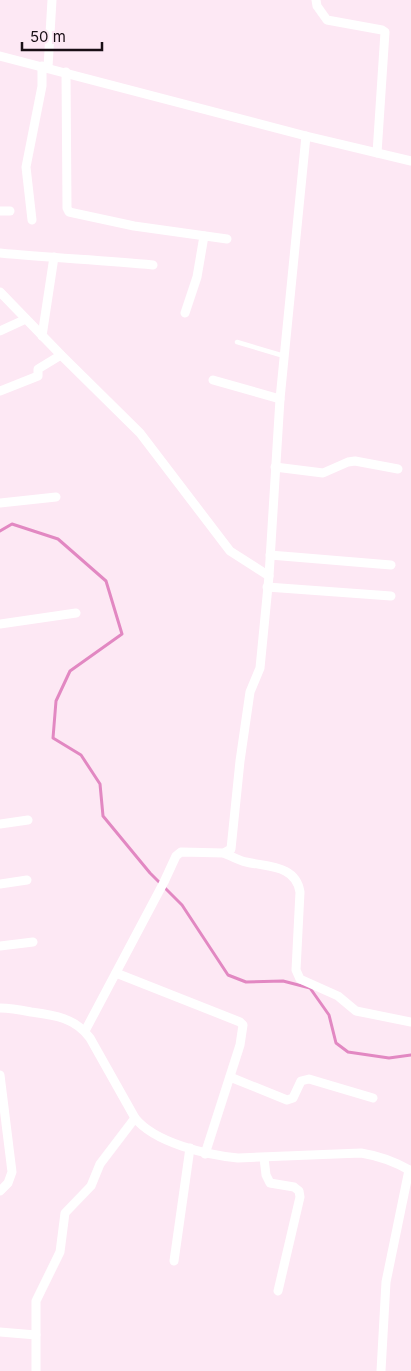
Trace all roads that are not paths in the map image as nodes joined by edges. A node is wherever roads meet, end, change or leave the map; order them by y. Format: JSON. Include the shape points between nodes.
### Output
{"nodes":[{"id":1,"x":52,"y":0,"type":"edge"},
{"id":2,"x":316,"y":0,"type":"edge"},
{"id":3,"x":0,"y":56,"type":"edge"},
{"id":4,"x":45,"y":67,"type":"junction"},
{"id":5,"x":66,"y":72,"type":"junction"},
{"id":6,"x":306,"y":136,"type":"junction"},
{"id":7,"x":377,"y":153,"type":"junction"},
{"id":8,"x":411,"y":161,"type":"edge"},
{"id":9,"x":32,"y":220,"type":"dead end"},
{"id":10,"x":204,"y":236,"type":"junction"},
{"id":11,"x":227,"y":239,"type":"dead end"},
{"id":12,"x":0,"y":252,"type":"edge"},
{"id":13,"x":54,"y":257,"type":"junction"},
{"id":14,"x":153,"y":265,"type":"dead end"},
{"id":15,"x":0,"y":292,"type":"edge"},
{"id":16,"x":184,"y":313,"type":"dead end"},
{"id":17,"x":26,"y":320,"type":"junction"},
{"id":18,"x":0,"y":331,"type":"edge"},
{"id":19,"x":42,"y":336,"type":"junction"},
{"id":20,"x":238,"y":342,"type":"dead end"},
{"id":21,"x":60,"y":355,"type":"junction"},
{"id":22,"x":284,"y":356,"type":"junction"},
{"id":23,"x":213,"y":380,"type":"dead end"},
{"id":24,"x":0,"y":391,"type":"edge"},
{"id":25,"x":280,"y":399,"type":"junction"},
{"id":26,"x":275,"y":467,"type":"junction"},
{"id":27,"x":398,"y":469,"type":"dead end"},
{"id":28,"x":56,"y":497,"type":"dead end"},
{"id":29,"x":0,"y":503,"type":"edge"},
{"id":30,"x":270,"y":555,"type":"junction"},
{"id":31,"x":391,"y":565,"type":"dead end"},
{"id":32,"x":268,"y":576,"type":"junction"},
{"id":33,"x":267,"y":588,"type":"junction"},
{"id":34,"x":391,"y":596,"type":"dead end"},
{"id":35,"x":76,"y":613,"type":"dead end"},
{"id":36,"x":0,"y":624,"type":"edge"},
{"id":37,"x":28,"y":820,"type":"dead end"},
{"id":38,"x":0,"y":824,"type":"edge"},
{"id":39,"x":224,"y":853,"type":"junction"},
{"id":40,"x":26,"y":880,"type":"dead end"},
{"id":41,"x":0,"y":884,"type":"edge"},
{"id":42,"x":33,"y":942,"type":"dead end"},
{"id":43,"x":0,"y":946,"type":"edge"},
{"id":44,"x":116,"y":973,"type":"junction"},
{"id":45,"x":0,"y":1008,"type":"edge"},
{"id":46,"x":411,"y":1022,"type":"edge"},
{"id":47,"x":85,"y":1031,"type":"junction"},
{"id":48,"x":0,"y":1074,"type":"edge"},
{"id":49,"x":230,"y":1076,"type":"junction"},
{"id":50,"x":373,"y":1098,"type":"dead end"},
{"id":51,"x":135,"y":1118,"type":"junction"},
{"id":52,"x":190,"y":1148,"type":"junction"},
{"id":53,"x":205,"y":1154,"type":"junction"},
{"id":54,"x":264,"y":1158,"type":"junction"},
{"id":55,"x":410,"y":1170,"type":"edge"},
{"id":56,"x":0,"y":1191,"type":"edge"},
{"id":57,"x":174,"y":1261,"type":"dead end"},
{"id":58,"x":278,"y":1291,"type":"dead end"},
{"id":59,"x":0,"y":1332,"type":"edge"},
{"id":60,"x":36,"y":1335,"type":"junction"},
{"id":61,"x":36,"y":1371,"type":"edge"},
{"id":62,"x":381,"y":1371,"type":"edge"}],
"edges":[{"from":1,"to":4,"type":"street"},
{"from":2,"to":7,"type":"street","via":[[327,20],[385,32]]},
{"from":3,"to":4,"type":"street"},
{"from":4,"to":5,"type":"street"},
{"from":4,"to":9,"type":"street","via":[[26,167]]},
{"from":5,"to":6,"type":"street"},
{"from":5,"to":10,"type":"street","via":[[69,212]]},
{"from":6,"to":7,"type":"street"},
{"from":6,"to":22,"type":"street"},
{"from":7,"to":8,"type":"street"},
{"from":10,"to":11,"type":"street"},
{"from":10,"to":16,"type":"street","via":[[197,277]]},
{"from":12,"to":13,"type":"street"},
{"from":13,"to":14,"type":"street"},
{"from":13,"to":19,"type":"street"},
{"from":15,"to":17,"type":"street"},
{"from":17,"to":18,"type":"street"},
{"from":17,"to":19,"type":"street"},
{"from":19,"to":21,"type":"street"},
{"from":20,"to":22,"type":"lane"},
{"from":21,"to":24,"type":"street","via":[[38,369],[38,376]]},
{"from":21,"to":32,"type":"street","via":[[140,433],[230,551]]},
{"from":22,"to":25,"type":"street"},
{"from":23,"to":25,"type":"street"},
{"from":25,"to":26,"type":"street"},
{"from":26,"to":27,"type":"street","via":[[323,473],[355,462]]},
{"from":26,"to":30,"type":"street"},
{"from":28,"to":29,"type":"street"},
{"from":30,"to":31,"type":"street"},
{"from":30,"to":32,"type":"street"},
{"from":32,"to":33,"type":"street"},
{"from":33,"to":34,"type":"street"},
{"from":33,"to":39,"type":"street","via":[[260,668],[249,702],[230,849]]},
{"from":35,"to":36,"type":"street"},
{"from":37,"to":38,"type":"street"},
{"from":39,"to":44,"type":"street","via":[[181,852],[176,856]]},
{"from":39,"to":46,"type":"street","via":[[243,862],[284,870],[299,884],[296,970],[300,979],[338,996],[356,1011]]},
{"from":40,"to":41,"type":"street"},
{"from":42,"to":43,"type":"street"},
{"from":44,"to":47,"type":"street"},
{"from":44,"to":49,"type":"street","via":[[240,1022],[243,1028]]},
{"from":45,"to":47,"type":"street","via":[[59,1016]]},
{"from":47,"to":51,"type":"street"},
{"from":48,"to":56,"type":"street","via":[[12,1172]]},
{"from":49,"to":50,"type":"street","via":[[287,1100],[293,1098],[301,1081],[309,1079]]},
{"from":49,"to":53,"type":"street"},
{"from":51,"to":52,"type":"street","via":[[150,1132]]},
{"from":51,"to":60,"type":"street","via":[[100,1164],[91,1186],[65,1213],[60,1252],[36,1301]]},
{"from":52,"to":53,"type":"street"},
{"from":52,"to":57,"type":"street"},
{"from":53,"to":54,"type":"street"},
{"from":54,"to":55,"type":"street","via":[[376,1155]]},
{"from":54,"to":58,"type":"street","via":[[270,1182],[294,1187],[300,1197]]},
{"from":55,"to":62,"type":"street","via":[[386,1282]]},
{"from":59,"to":60,"type":"street"},
{"from":60,"to":61,"type":"street"}]}
